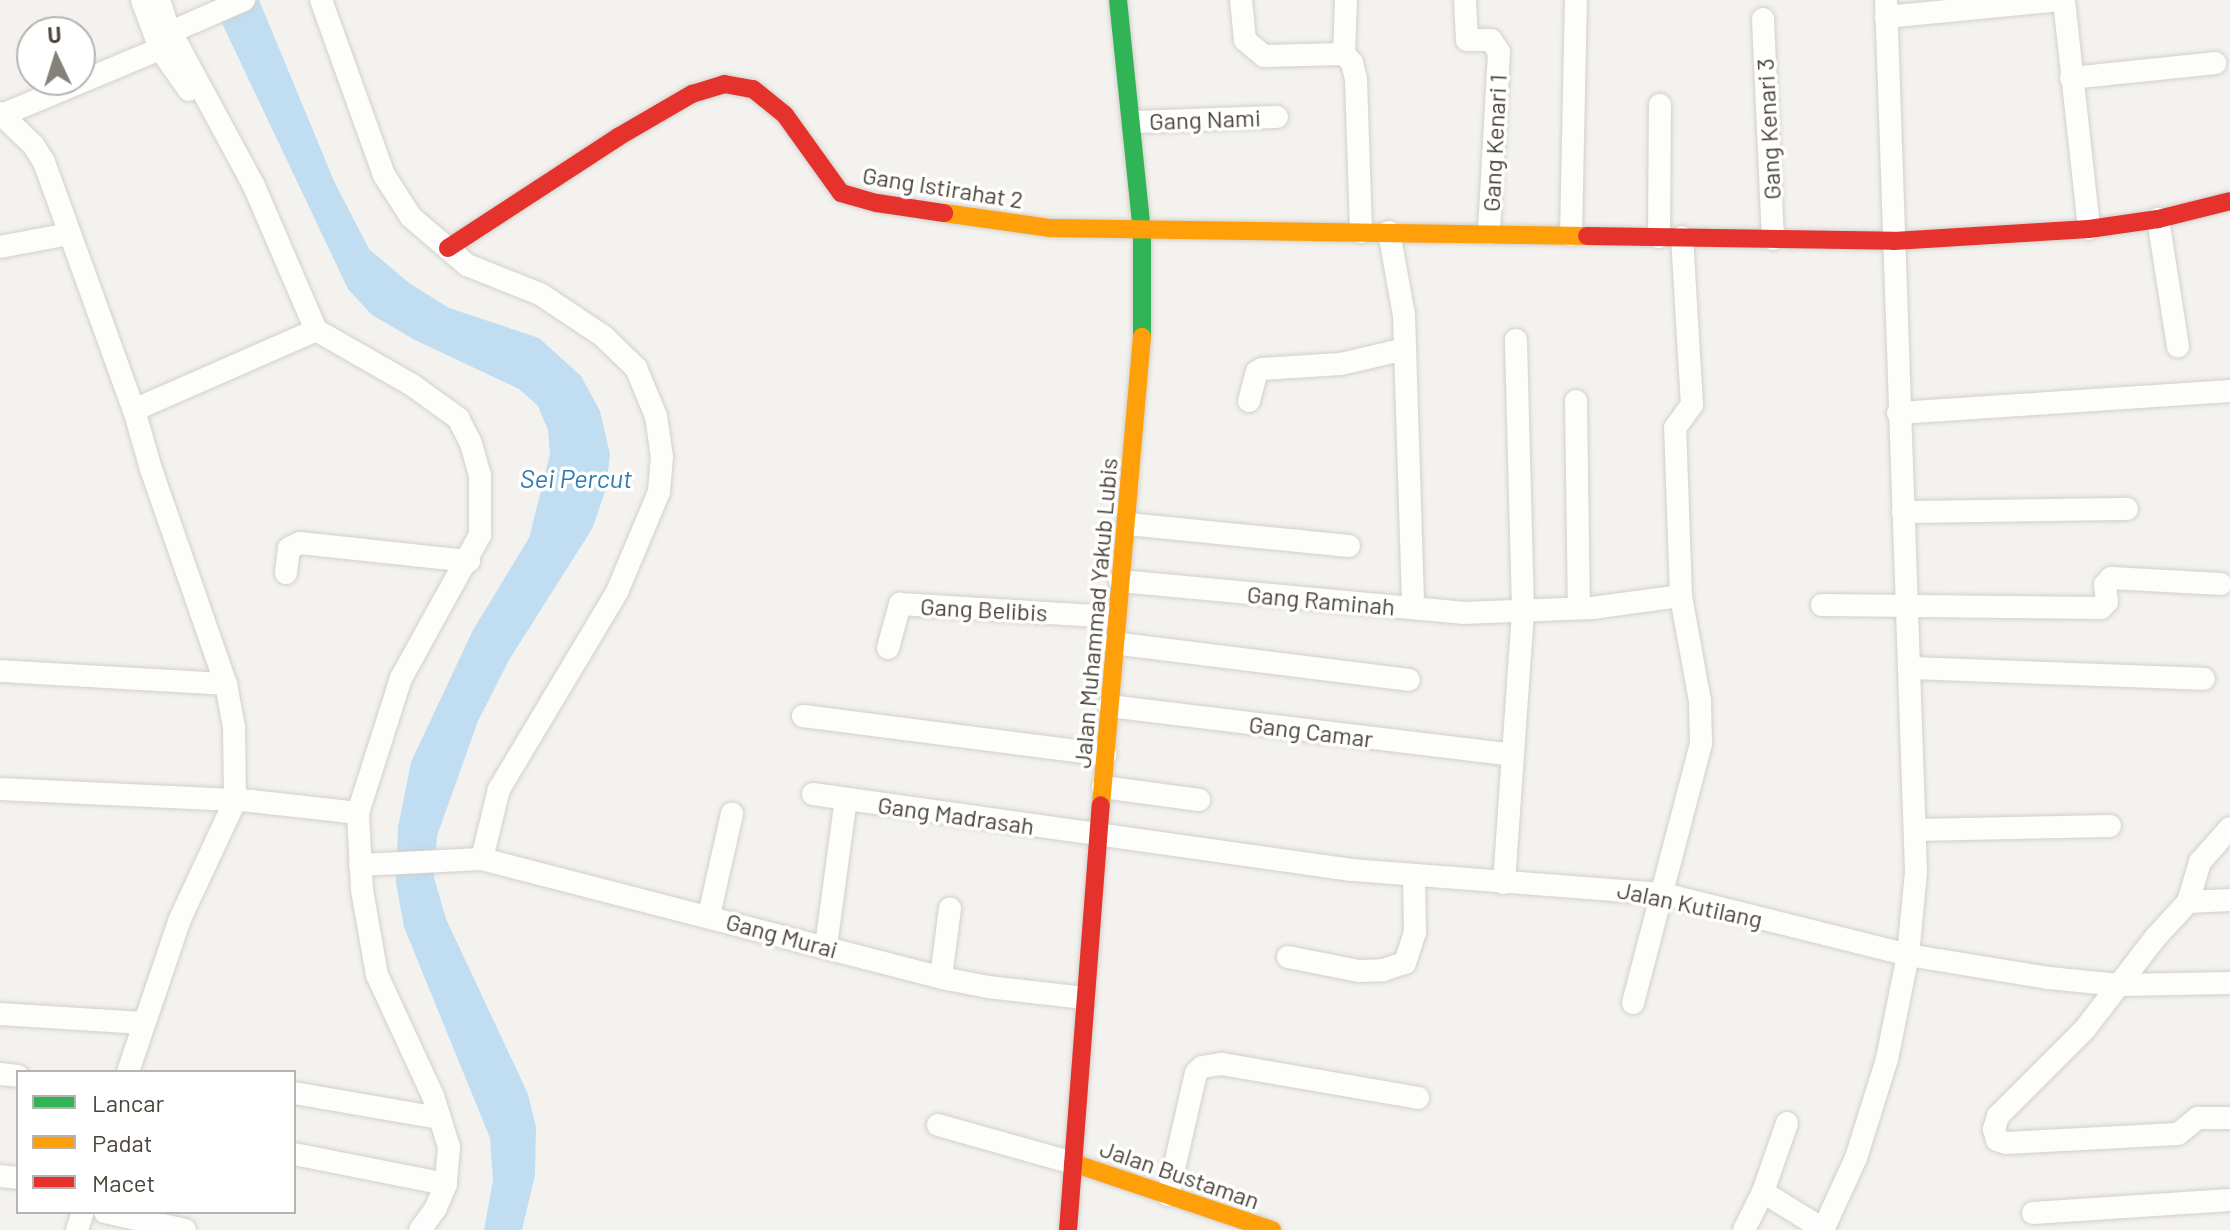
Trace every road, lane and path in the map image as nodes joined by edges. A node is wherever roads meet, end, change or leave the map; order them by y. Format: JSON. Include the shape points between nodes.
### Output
{"nodes":[{"id":1,"x":142,"y":0,"type":"edge"},
{"id":2,"x":159,"y":0,"type":"edge"},
{"id":3,"x":244,"y":0,"type":"edge"},
{"id":4,"x":321,"y":0,"type":"edge"},
{"id":5,"x":1118,"y":0,"type":"edge"},
{"id":6,"x":1241,"y":0,"type":"edge"},
{"id":7,"x":1346,"y":0,"type":"edge"},
{"id":8,"x":1465,"y":0,"type":"edge"},
{"id":9,"x":1576,"y":0,"type":"edge"},
{"id":10,"x":2064,"y":0,"type":"edge"},
{"id":11,"x":1886,"y":8,"type":"edge"},
{"id":12,"x":1763,"y":19,"type":"dead end"},
{"id":13,"x":166,"y":40,"type":"junction"},
{"id":14,"x":1344,"y":54,"type":"junction"},
{"id":15,"x":2215,"y":63,"type":"dead end"},
{"id":16,"x":2071,"y":78,"type":"junction"},
{"id":17,"x":1660,"y":105,"type":"dead end"},
{"id":18,"x":1,"y":114,"type":"edge"},
{"id":19,"x":1277,"y":117,"type":"dead end"},
{"id":20,"x":1133,"y":122,"type":"junction"},
{"id":21,"x":2230,"y":201,"type":"edge"},
{"id":22,"x":2158,"y":219,"type":"junction"},
{"id":23,"x":2089,"y":229,"type":"junction"},
{"id":24,"x":1142,"y":231,"type":"junction"},
{"id":25,"x":1361,"y":232,"type":"junction"},
{"id":26,"x":1389,"y":232,"type":"junction"},
{"id":27,"x":1489,"y":233,"type":"junction"},
{"id":28,"x":69,"y":234,"type":"junction"},
{"id":29,"x":1571,"y":235,"type":"junction"},
{"id":30,"x":1659,"y":237,"type":"junction"},
{"id":31,"x":1682,"y":237,"type":"junction"},
{"id":32,"x":1773,"y":239,"type":"junction"},
{"id":33,"x":1894,"y":241,"type":"junction"},
{"id":34,"x":0,"y":247,"type":"edge"},
{"id":35,"x":448,"y":248,"type":"junction"},
{"id":36,"x":316,"y":330,"type":"junction"},
{"id":37,"x":1516,"y":340,"type":"dead end"},
{"id":38,"x":2178,"y":346,"type":"dead end"},
{"id":39,"x":1405,"y":349,"type":"junction"},
{"id":40,"x":2230,"y":391,"type":"edge"},
{"id":41,"x":1249,"y":401,"type":"dead end"},
{"id":42,"x":1576,"y":401,"type":"dead end"},
{"id":43,"x":134,"y":410,"type":"junction"},
{"id":44,"x":1898,"y":413,"type":"junction"},
{"id":45,"x":2127,"y":509,"type":"dead end"},
{"id":46,"x":1903,"y":512,"type":"junction"},
{"id":47,"x":1128,"y":524,"type":"junction"},
{"id":48,"x":1349,"y":546,"type":"dead end"},
{"id":49,"x":469,"y":561,"type":"junction"},
{"id":50,"x":286,"y":573,"type":"dead end"},
{"id":51,"x":1120,"y":581,"type":"junction"},
{"id":52,"x":2221,"y":584,"type":"dead end"},
{"id":53,"x":1681,"y":596,"type":"junction"},
{"id":54,"x":1907,"y":604,"type":"junction"},
{"id":55,"x":1822,"y":605,"type":"dead end"},
{"id":56,"x":1413,"y":608,"type":"junction"},
{"id":57,"x":1579,"y":608,"type":"junction"},
{"id":58,"x":1523,"y":610,"type":"junction"},
{"id":59,"x":1115,"y":617,"type":"junction"},
{"id":60,"x":1113,"y":643,"type":"junction"},
{"id":61,"x":888,"y":648,"type":"dead end"},
{"id":62,"x":1909,"y":668,"type":"junction"},
{"id":63,"x":0,"y":671,"type":"edge"},
{"id":64,"x":2204,"y":679,"type":"dead end"},
{"id":65,"x":1409,"y":680,"type":"dead end"},
{"id":66,"x":226,"y":684,"type":"junction"},
{"id":67,"x":1109,"y":706,"type":"junction"},
{"id":68,"x":803,"y":716,"type":"dead end"},
{"id":69,"x":1106,"y":755,"type":"junction"},
{"id":70,"x":1512,"y":755,"type":"junction"},
{"id":71,"x":1103,"y":787,"type":"junction"},
{"id":72,"x":0,"y":789,"type":"edge"},
{"id":73,"x":813,"y":794,"type":"dead end"},
{"id":74,"x":846,"y":799,"type":"junction"},
{"id":75,"x":1199,"y":800,"type":"dead end"},
{"id":76,"x":235,"y":801,"type":"junction"},
{"id":77,"x":358,"y":813,"type":"junction"},
{"id":78,"x":732,"y":814,"type":"dead end"},
{"id":79,"x":2110,"y":826,"type":"dead end"},
{"id":80,"x":2230,"y":828,"type":"edge"},
{"id":81,"x":1915,"y":830,"type":"junction"},
{"id":82,"x":1099,"y":837,"type":"junction"},
{"id":83,"x":476,"y":860,"type":"junction"},
{"id":84,"x":367,"y":865,"type":"junction"},
{"id":85,"x":1414,"y":876,"type":"junction"},
{"id":86,"x":1504,"y":883,"type":"junction"},
{"id":87,"x":1664,"y":894,"type":"junction"},
{"id":88,"x":2230,"y":900,"type":"edge"},
{"id":89,"x":2188,"y":902,"type":"junction"},
{"id":90,"x":950,"y":909,"type":"dead end"},
{"id":91,"x":709,"y":915,"type":"junction"},
{"id":92,"x":826,"y":946,"type":"junction"},
{"id":93,"x":1908,"y":955,"type":"junction"},
{"id":94,"x":1288,"y":957,"type":"dead end"},
{"id":95,"x":941,"y":977,"type":"junction"},
{"id":96,"x":2230,"y":983,"type":"edge"},
{"id":97,"x":2119,"y":985,"type":"junction"},
{"id":98,"x":1084,"y":998,"type":"junction"},
{"id":99,"x":1633,"y":1003,"type":"dead end"},
{"id":100,"x":0,"y":1014,"type":"edge"},
{"id":101,"x":143,"y":1023,"type":"junction"},
{"id":102,"x":129,"y":1070,"type":"edge"},
{"id":103,"x":296,"y":1093,"type":"edge"},
{"id":104,"x":1418,"y":1098,"type":"dead end"},
{"id":105,"x":439,"y":1118,"type":"junction"},
{"id":106,"x":2230,"y":1118,"type":"edge"},
{"id":107,"x":1787,"y":1123,"type":"dead end"},
{"id":108,"x":938,"y":1125,"type":"dead end"},
{"id":109,"x":296,"y":1154,"type":"edge"},
{"id":110,"x":1073,"y":1163,"type":"junction"},
{"id":111,"x":446,"y":1184,"type":"junction"},
{"id":112,"x":1763,"y":1192,"type":"junction"},
{"id":113,"x":1168,"y":1195,"type":"junction"},
{"id":114,"x":2230,"y":1200,"type":"edge"},
{"id":115,"x":2033,"y":1213,"type":"dead end"},
{"id":116,"x":114,"y":1214,"type":"edge"},
{"id":117,"x":1823,"y":1229,"type":"edge"},
{"id":118,"x":185,"y":1230,"type":"edge"},
{"id":119,"x":420,"y":1230,"type":"edge"},
{"id":120,"x":1068,"y":1230,"type":"edge"},
{"id":121,"x":1272,"y":1230,"type":"edge"},
{"id":122,"x":1744,"y":1230,"type":"edge"}],
"edges":[{"from":1,"to":13,"type":"street"},
{"from":2,"to":13,"type":"street"},
{"from":3,"to":13,"type":"street"},
{"from":4,"to":35,"type":"street","via":[[384,175],[411,217]]},
{"from":5,"to":20,"type":"street","name":"Jalan Muhammad Yakub Lubis"},
{"from":6,"to":14,"type":"street","via":[[1245,40],[1254,51],[1264,56]]},
{"from":7,"to":14,"type":"street"},
{"from":8,"to":27,"type":"street","name":"Gang Kenari 1","via":[[1470,42],[1495,42],[1499,52]]},
{"from":9,"to":29,"type":"street"},
{"from":10,"to":11,"type":"street"},
{"from":10,"to":16,"type":"street"},
{"from":11,"to":33,"type":"street"},
{"from":12,"to":32,"type":"street","name":"Gang Kenari 3"},
{"from":13,"to":18,"type":"street"},
{"from":13,"to":36,"type":"street","via":[[217,114]]},
{"from":14,"to":25,"type":"street","via":[[1356,79]]},
{"from":15,"to":16,"type":"street"},
{"from":16,"to":23,"type":"street"},
{"from":17,"to":30,"type":"street"},
{"from":18,"to":28,"type":"street","via":[[40,154]]},
{"from":19,"to":20,"type":"street","name":"Gang Nami"},
{"from":20,"to":24,"type":"street","name":"Jalan Muhammad Yakub Lubis"},
{"from":21,"to":22,"type":"street","name":"Gang Istirahat 2"},
{"from":22,"to":23,"type":"street","name":"Gang Istirahat 2"},
{"from":22,"to":38,"type":"street"},
{"from":23,"to":33,"type":"street","name":"Gang Istirahat 2"},
{"from":24,"to":25,"type":"street","name":"Gang Istirahat 2"},
{"from":24,"to":35,"type":"street","name":"Gang Istirahat 2","via":[[1049,228],[856,199],[829,181],[785,115],[753,89],[724,84],[692,94],[618,137]]},
{"from":24,"to":47,"type":"street","name":"Jalan Muhammad Yakub Lubis","via":[[1142,356]]},
{"from":25,"to":26,"type":"street","name":"Gang Istirahat 2"},
{"from":26,"to":27,"type":"street","name":"Gang Istirahat 2"},
{"from":26,"to":39,"type":"street"},
{"from":27,"to":29,"type":"street","name":"Gang Istirahat 2"},
{"from":28,"to":34,"type":"street"},
{"from":28,"to":43,"type":"street"},
{"from":29,"to":30,"type":"street","name":"Gang Istirahat 2"},
{"from":30,"to":31,"type":"street","name":"Gang Istirahat 2"},
{"from":31,"to":32,"type":"street","name":"Gang Istirahat 2"},
{"from":31,"to":53,"type":"street","via":[[1692,405],[1675,428]]},
{"from":32,"to":33,"type":"street","name":"Gang Istirahat 2"},
{"from":33,"to":44,"type":"street"},
{"from":35,"to":83,"type":"street","via":[[467,265],[540,294],[603,336],[636,368],[656,416],[662,457],[659,492],[617,592],[499,789]]},
{"from":36,"to":43,"type":"street"},
{"from":36,"to":49,"type":"street","via":[[458,418],[480,475],[480,535]]},
{"from":37,"to":58,"type":"street"},
{"from":39,"to":41,"type":"street","via":[[1341,364],[1262,369]]},
{"from":39,"to":56,"type":"street"},
{"from":40,"to":44,"type":"street"},
{"from":42,"to":57,"type":"street"},
{"from":43,"to":66,"type":"street"},
{"from":44,"to":46,"type":"street"},
{"from":45,"to":46,"type":"street"},
{"from":46,"to":54,"type":"street"},
{"from":47,"to":48,"type":"street"},
{"from":47,"to":51,"type":"street","name":"Jalan Muhammad Yakub Lubis"},
{"from":49,"to":50,"type":"street","via":[[300,543],[289,548]]},
{"from":49,"to":77,"type":"street","via":[[401,678]]},
{"from":51,"to":56,"type":"street","name":"Gang Raminah"},
{"from":51,"to":59,"type":"street","name":"Jalan Muhammad Yakub Lubis"},
{"from":52,"to":54,"type":"street","via":[[2111,578],[2101,608]]},
{"from":53,"to":57,"type":"street","name":"Gang Raminah"},
{"from":53,"to":87,"type":"street","via":[[1703,723]]},
{"from":54,"to":55,"type":"street"},
{"from":54,"to":62,"type":"street"},
{"from":56,"to":58,"type":"street","name":"Gang Raminah","via":[[1463,613]]},
{"from":57,"to":58,"type":"street","name":"Gang Raminah"},
{"from":58,"to":70,"type":"street"},
{"from":59,"to":60,"type":"street","name":"Jalan Muhammad Yakub Lubis"},
{"from":59,"to":61,"type":"street","name":"Gang Belibis","via":[[900,604]]},
{"from":60,"to":65,"type":"street"},
{"from":60,"to":67,"type":"street","name":"Jalan Muhammad Yakub Lubis"},
{"from":62,"to":64,"type":"street"},
{"from":62,"to":81,"type":"street"},
{"from":63,"to":66,"type":"street"},
{"from":66,"to":76,"type":"street","via":[[234,727]]},
{"from":67,"to":69,"type":"street","name":"Jalan Muhammad Yakub Lubis"},
{"from":67,"to":70,"type":"street","name":"Gang Camar"},
{"from":68,"to":69,"type":"street"},
{"from":69,"to":71,"type":"street","name":"Jalan Muhammad Yakub Lubis"},
{"from":70,"to":86,"type":"street"},
{"from":71,"to":75,"type":"street"},
{"from":71,"to":82,"type":"street","name":"Jalan Muhammad Yakub Lubis"},
{"from":72,"to":76,"type":"street"},
{"from":73,"to":74,"type":"street","name":"Gang Madrasah"},
{"from":74,"to":82,"type":"street","name":"Gang Madrasah"},
{"from":74,"to":92,"type":"street"},
{"from":76,"to":77,"type":"street"},
{"from":76,"to":101,"type":"street","via":[[180,919]]},
{"from":77,"to":84,"type":"street"},
{"from":78,"to":91,"type":"street"},
{"from":79,"to":81,"type":"street"},
{"from":80,"to":89,"type":"street","via":[[2200,862]]},
{"from":81,"to":93,"type":"street"},
{"from":82,"to":85,"type":"street","name":"Jalan Kutilang"},
{"from":82,"to":98,"type":"street","name":"Jalan Muhammad Yakub Lubis"},
{"from":83,"to":84,"type":"street","name":"Gang Murai"},
{"from":83,"to":91,"type":"street","name":"Gang Murai"},
{"from":84,"to":105,"type":"street","via":[[377,975]]},
{"from":85,"to":86,"type":"street","name":"Jalan Kutilang"},
{"from":85,"to":94,"type":"street","via":[[1415,932],[1405,963],[1359,971]]},
{"from":86,"to":87,"type":"street","name":"Jalan Kutilang"},
{"from":87,"to":93,"type":"street","name":"Jalan Kutilang"},
{"from":87,"to":99,"type":"street"},
{"from":88,"to":89,"type":"street"},
{"from":89,"to":97,"type":"street"},
{"from":90,"to":95,"type":"street"},
{"from":91,"to":92,"type":"street","name":"Gang Murai"},
{"from":92,"to":95,"type":"street","name":"Gang Murai"},
{"from":93,"to":97,"type":"street","name":"Jalan Kutilang"},
{"from":93,"to":117,"type":"street","via":[[1869,1118]]},
{"from":95,"to":98,"type":"street","name":"Gang Murai"},
{"from":96,"to":97,"type":"street","name":"Jalan Kutilang"},
{"from":97,"to":106,"type":"street","via":[[2085,1029],[1998,1116],[1997,1140],[2178,1134],[2198,1118]]},
{"from":98,"to":110,"type":"street","name":"Jalan Muhammad Yakub Lubis"},
{"from":100,"to":101,"type":"street"},
{"from":101,"to":102,"type":"street"},
{"from":103,"to":105,"type":"street"},
{"from":104,"to":113,"type":"street","via":[[1222,1064],[1202,1067],[1196,1073]]},
{"from":105,"to":111,"type":"street","via":[[449,1147]]},
{"from":107,"to":112,"type":"street"},
{"from":108,"to":110,"type":"street"},
{"from":109,"to":111,"type":"street"},
{"from":110,"to":113,"type":"street","name":"Jalan Bustaman"},
{"from":110,"to":120,"type":"street","name":"Jalan Muhammad Yakub Lubis"},
{"from":111,"to":119,"type":"street"},
{"from":112,"to":117,"type":"street"},
{"from":112,"to":122,"type":"street"},
{"from":113,"to":121,"type":"street","name":"Jalan Bustaman"},
{"from":114,"to":115,"type":"street"},
{"from":116,"to":118,"type":"street"}]}
